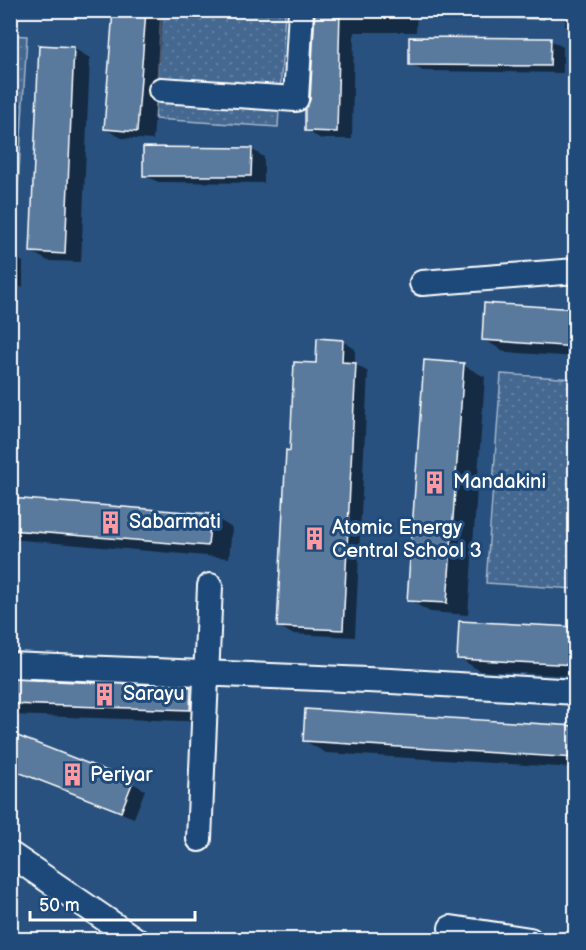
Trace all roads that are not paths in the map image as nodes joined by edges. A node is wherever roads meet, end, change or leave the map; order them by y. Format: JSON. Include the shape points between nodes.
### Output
{"nodes":[{"id":1,"x":301,"y":10,"type":"edge"},
{"id":2,"x":161,"y":90,"type":"dead end"},
{"id":3,"x":576,"y":272,"type":"edge"},
{"id":4,"x":423,"y":283,"type":"dead end"},
{"id":5,"x":210,"y":586,"type":"dead end"},
{"id":6,"x":10,"y":665,"type":"edge"},
{"id":7,"x":206,"y":673,"type":"junction"},
{"id":8,"x":576,"y":692,"type":"edge"},
{"id":9,"x":199,"y":839,"type":"dead end"},
{"id":10,"x":10,"y":854,"type":"edge"},
{"id":11,"x":451,"y":928,"type":"dead end"},
{"id":12,"x":136,"y":939,"type":"edge"},
{"id":13,"x":530,"y":939,"type":"edge"}],
"edges":[{"from":1,"to":2,"type":"street","via":[[296,99]]},
{"from":3,"to":4,"type":"street"},
{"from":5,"to":7,"type":"street"},
{"from":6,"to":7,"type":"street"},
{"from":7,"to":8,"type":"street"},
{"from":7,"to":9,"type":"street"},
{"from":10,"to":12,"type":"street"},
{"from":11,"to":13,"type":"street"}]}
